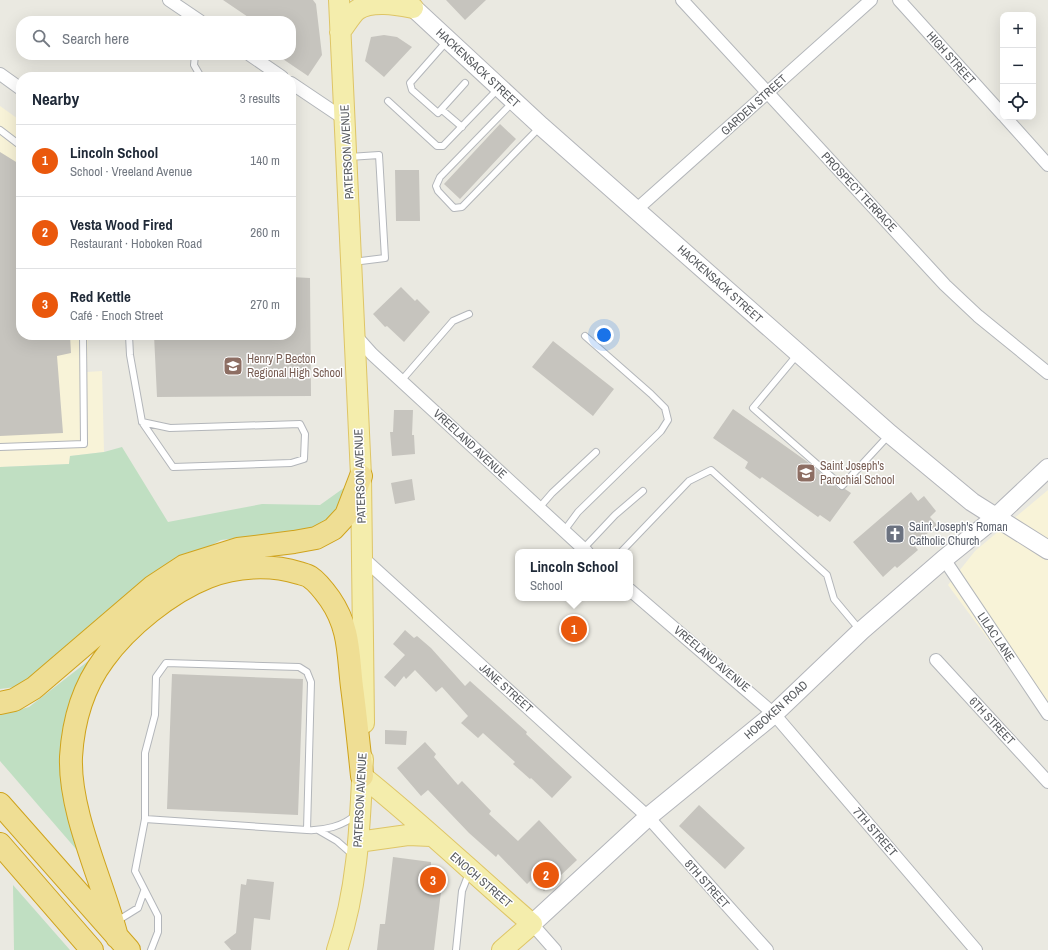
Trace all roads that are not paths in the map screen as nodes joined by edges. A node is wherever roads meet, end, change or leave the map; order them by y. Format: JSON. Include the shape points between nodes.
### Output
{"nodes":[{"id":1,"x":170,"y":0,"type":"edge"},
{"id":2,"x":340,"y":0,"type":"edge"},
{"id":3,"x":682,"y":0,"type":"edge"},
{"id":4,"x":871,"y":0,"type":"edge"},
{"id":5,"x":898,"y":0,"type":"edge"},
{"id":6,"x":409,"y":4,"type":"edge"},
{"id":7,"x":193,"y":16,"type":"edge"},
{"id":8,"x":340,"y":32,"type":"junction"},
{"id":9,"x":448,"y":40,"type":"junction"},
{"id":10,"x":195,"y":60,"type":"edge"},
{"id":11,"x":257,"y":60,"type":"edge"},
{"id":12,"x":198,"y":72,"type":"edge"},
{"id":13,"x":275,"y":72,"type":"edge"},
{"id":14,"x":0,"y":74,"type":"edge"},
{"id":15,"x":465,"y":83,"type":"dead end"},
{"id":16,"x":16,"y":85,"type":"edge"},
{"id":17,"x":296,"y":86,"type":"edge"},
{"id":18,"x":499,"y":88,"type":"junction"},
{"id":19,"x":767,"y":92,"type":"junction"},
{"id":20,"x":388,"y":101,"type":"dead end"},
{"id":21,"x":514,"y":101,"type":"junction"},
{"id":22,"x":442,"y":110,"type":"junction"},
{"id":23,"x":1000,"y":112,"type":"edge"},
{"id":24,"x":346,"y":120,"type":"junction"},
{"id":25,"x":1008,"y":120,"type":"edge"},
{"id":26,"x":541,"y":126,"type":"junction"},
{"id":27,"x":462,"y":127,"type":"junction"},
{"id":28,"x":0,"y":130,"type":"edge"},
{"id":29,"x":16,"y":142,"type":"edge"},
{"id":30,"x":347,"y":157,"type":"junction"},
{"id":31,"x":1048,"y":165,"type":"edge"},
{"id":32,"x":637,"y":209,"type":"junction"},
{"id":33,"x":352,"y":262,"type":"junction"},
{"id":34,"x":469,"y":314,"type":"dead end"},
{"id":35,"x":355,"y":335,"type":"junction"},
{"id":36,"x":585,"y":336,"type":"dead end"},
{"id":37,"x":83,"y":340,"type":"edge"},
{"id":38,"x":129,"y":340,"type":"edge"},
{"id":39,"x":798,"y":354,"type":"junction"},
{"id":40,"x":1048,"y":373,"type":"edge"},
{"id":41,"x":401,"y":380,"type":"junction"},
{"id":42,"x":142,"y":422,"type":"junction"},
{"id":43,"x":890,"y":434,"type":"junction"},
{"id":44,"x":0,"y":447,"type":"edge"},
{"id":45,"x":596,"y":452,"type":"dead end"},
{"id":46,"x":1048,"y":468,"type":"edge"},
{"id":47,"x":361,"y":476,"type":"junction"},
{"id":48,"x":643,"y":491,"type":"dead end"},
{"id":49,"x":539,"y":508,"type":"junction"},
{"id":50,"x":996,"y":517,"type":"junction"},
{"id":51,"x":564,"y":531,"type":"junction"},
{"id":52,"x":584,"y":549,"type":"edge"},
{"id":53,"x":586,"y":549,"type":"edge"},
{"id":54,"x":624,"y":549,"type":"edge"},
{"id":55,"x":1048,"y":550,"type":"edge"},
{"id":56,"x":363,"y":558,"type":"junction"},
{"id":57,"x":944,"y":559,"type":"junction"},
{"id":58,"x":633,"y":593,"type":"edge"},
{"id":59,"x":862,"y":632,"type":"junction"},
{"id":60,"x":936,"y":660,"type":"dead end"},
{"id":61,"x":0,"y":703,"type":"edge"},
{"id":62,"x":774,"y":714,"type":"junction"},
{"id":63,"x":1048,"y":714,"type":"edge"},
{"id":64,"x":362,"y":776,"type":"junction"},
{"id":65,"x":1048,"y":782,"type":"edge"},
{"id":66,"x":0,"y":804,"type":"edge"},
{"id":67,"x":360,"y":811,"type":"junction"},
{"id":68,"x":648,"y":817,"type":"junction"},
{"id":69,"x":145,"y":819,"type":"junction"},
{"id":70,"x":307,"y":830,"type":"junction"},
{"id":71,"x":318,"y":830,"type":"junction"},
{"id":72,"x":431,"y":836,"type":"junction"},
{"id":73,"x":0,"y":844,"type":"edge"},
{"id":74,"x":357,"y":850,"type":"junction"},
{"id":75,"x":471,"y":871,"type":"junction"},
{"id":76,"x":144,"y":891,"type":"junction"},
{"id":77,"x":532,"y":924,"type":"junction"},
{"id":78,"x":120,"y":937,"type":"edge"},
{"id":79,"x":92,"y":950,"type":"edge"},
{"id":80,"x":151,"y":950,"type":"edge"},
{"id":81,"x":336,"y":950,"type":"edge"},
{"id":82,"x":456,"y":950,"type":"edge"},
{"id":83,"x":502,"y":950,"type":"edge"},
{"id":84,"x":555,"y":950,"type":"edge"},
{"id":85,"x":767,"y":950,"type":"edge"},
{"id":86,"x":976,"y":950,"type":"edge"}],
"edges":[{"from":1,"to":7,"type":"street"},
{"from":2,"to":8,"type":"main road","name":"PATERSON AVENUE"},
{"from":3,"to":19,"type":"street","name":"PROSPECT TERRACE"},
{"from":4,"to":19,"type":"street","name":"GARDEN STREET"},
{"from":5,"to":23,"type":"street","name":"HIGH STREET"},
{"from":6,"to":8,"type":"main road","via":[[371,5],[358,10]]},
{"from":6,"to":9,"type":"main road","name":"HACKENSACK STREET"},
{"from":8,"to":24,"type":"main road","name":"PATERSON AVENUE"},
{"from":9,"to":18,"type":"main road","name":"HACKENSACK STREET"},
{"from":9,"to":22,"type":"lane","via":[[410,83],[412,90],[438,112]]},
{"from":10,"to":12,"type":"lane","via":[[194,65]]},
{"from":11,"to":13,"type":"street"},
{"from":14,"to":16,"type":"street"},
{"from":15,"to":22,"type":"lane"},
{"from":17,"to":24,"type":"street"},
{"from":18,"to":21,"type":"main road","name":"HACKENSACK STREET"},
{"from":18,"to":27,"type":"lane"},
{"from":19,"to":32,"type":"street","name":"GARDEN STREET"},
{"from":19,"to":40,"type":"street","name":"PROSPECT TERRACE","via":[[945,285],[978,316]]},
{"from":20,"to":27,"type":"lane","via":[[438,146],[443,146]]},
{"from":21,"to":26,"type":"main road","name":"HACKENSACK STREET"},
{"from":21,"to":26,"type":"lane","via":[[440,177],[436,186],[438,191],[454,208],[462,207]]},
{"from":22,"to":27,"type":"lane"},
{"from":24,"to":30,"type":"main road","name":"PATERSON AVENUE"},
{"from":25,"to":31,"type":"street","name":"HIGH STREET"},
{"from":26,"to":32,"type":"main road","name":"HACKENSACK STREET"},
{"from":28,"to":29,"type":"lane"},
{"from":30,"to":33,"type":"main road","name":"PATERSON AVENUE"},
{"from":30,"to":33,"type":"lane","via":[[379,155],[385,258]]},
{"from":32,"to":39,"type":"main road","name":"HACKENSACK STREET"},
{"from":33,"to":35,"type":"main road","name":"PATERSON AVENUE"},
{"from":34,"to":41,"type":"lane","via":[[453,321]]},
{"from":35,"to":41,"type":"street","name":"VREELAND AVENUE"},
{"from":35,"to":47,"type":"main road","name":"PATERSON AVENUE"},
{"from":36,"to":51,"type":"lane","via":[[665,408],[668,420],[661,431],[578,512]]},
{"from":37,"to":44,"type":"lane","via":[[84,444]]},
{"from":38,"to":42,"type":"lane"},
{"from":39,"to":43,"type":"main road","name":"HACKENSACK STREET"},
{"from":39,"to":43,"type":"lane","via":[[753,408],[842,486]]},
{"from":41,"to":49,"type":"street","name":"VREELAND AVENUE"},
{"from":42,"to":42,"type":"lane","via":[[170,428],[300,424],[305,434],[304,460],[291,463],[173,467]]},
{"from":43,"to":50,"type":"main road","name":"HACKENSACK STREET","via":[[972,502]]},
{"from":45,"to":49,"type":"lane"},
{"from":46,"to":50,"type":"main road","name":"HOBOKEN ROAD"},
{"from":47,"to":56,"type":"main road","name":"PATERSON AVENUE"},
{"from":47,"to":61,"type":"highway","via":[[346,516],[333,529],[316,538],[238,549],[184,566],[152,587],[34,688],[14,700]]},
{"from":48,"to":53,"type":"lane","via":[[616,515]]},
{"from":49,"to":51,"type":"street","name":"VREELAND AVENUE"},
{"from":50,"to":55,"type":"main road","name":"HACKENSACK STREET"},
{"from":50,"to":57,"type":"main road","name":"HOBOKEN ROAD"},
{"from":51,"to":52,"type":"street","name":"VREELAND AVENUE"},
{"from":54,"to":59,"type":"lane","via":[[689,481],[711,470],[827,575],[834,599]]},
{"from":56,"to":64,"type":"main road","name":"PATERSON AVENUE"},
{"from":56,"to":68,"type":"street","name":"JANE STREET"},
{"from":57,"to":59,"type":"main road","name":"HOBOKEN ROAD"},
{"from":57,"to":63,"type":"street","name":"LILAC LANE"},
{"from":58,"to":62,"type":"street","name":"VREELAND AVENUE"},
{"from":59,"to":62,"type":"main road","name":"HOBOKEN ROAD"},
{"from":60,"to":65,"type":"street","name":"6TH STREET"},
{"from":62,"to":68,"type":"main road","name":"HOBOKEN ROAD"},
{"from":62,"to":86,"type":"street","name":"7TH STREET"},
{"from":64,"to":67,"type":"main road","name":"PATERSON AVENUE"},
{"from":64,"to":72,"type":"main road","name":"ENOCH STREET","via":[[402,808]]},
{"from":64,"to":78,"type":"highway","via":[[349,644],[342,619],[329,598],[310,576],[279,567],[249,568],[208,576],[169,597],[128,632],[103,660],[87,688],[76,719],[71,758],[74,793],[84,832]]},
{"from":66,"to":78,"type":"highway"},
{"from":67,"to":71,"type":"lane","via":[[349,822]]},
{"from":67,"to":74,"type":"main road","name":"PATERSON AVENUE"},
{"from":68,"to":77,"type":"main road","name":"HOBOKEN ROAD"},
{"from":68,"to":85,"type":"street","name":"8TH STREET"},
{"from":69,"to":70,"type":"lane"},
{"from":69,"to":70,"type":"lane","via":[[145,753],[155,715],[156,677],[166,663],[299,666],[307,672],[311,682]]},
{"from":69,"to":76,"type":"lane","via":[[135,871]]},
{"from":70,"to":71,"type":"lane"},
{"from":71,"to":74,"type":"lane"},
{"from":72,"to":74,"type":"main road","via":[[408,835]]},
{"from":72,"to":75,"type":"main road","name":"ENOCH STREET"},
{"from":73,"to":79,"type":"highway"},
{"from":74,"to":81,"type":"main road","name":"PATERSON AVENUE","via":[[351,898]]},
{"from":75,"to":77,"type":"main road","name":"ENOCH STREET"},
{"from":75,"to":82,"type":"lane","via":[[462,891]]},
{"from":76,"to":78,"type":"lane","via":[[138,908]]},
{"from":76,"to":80,"type":"lane","via":[[158,916],[158,932]]},
{"from":77,"to":83,"type":"main road","name":"HOBOKEN ROAD"},
{"from":77,"to":84,"type":"street"}]}
